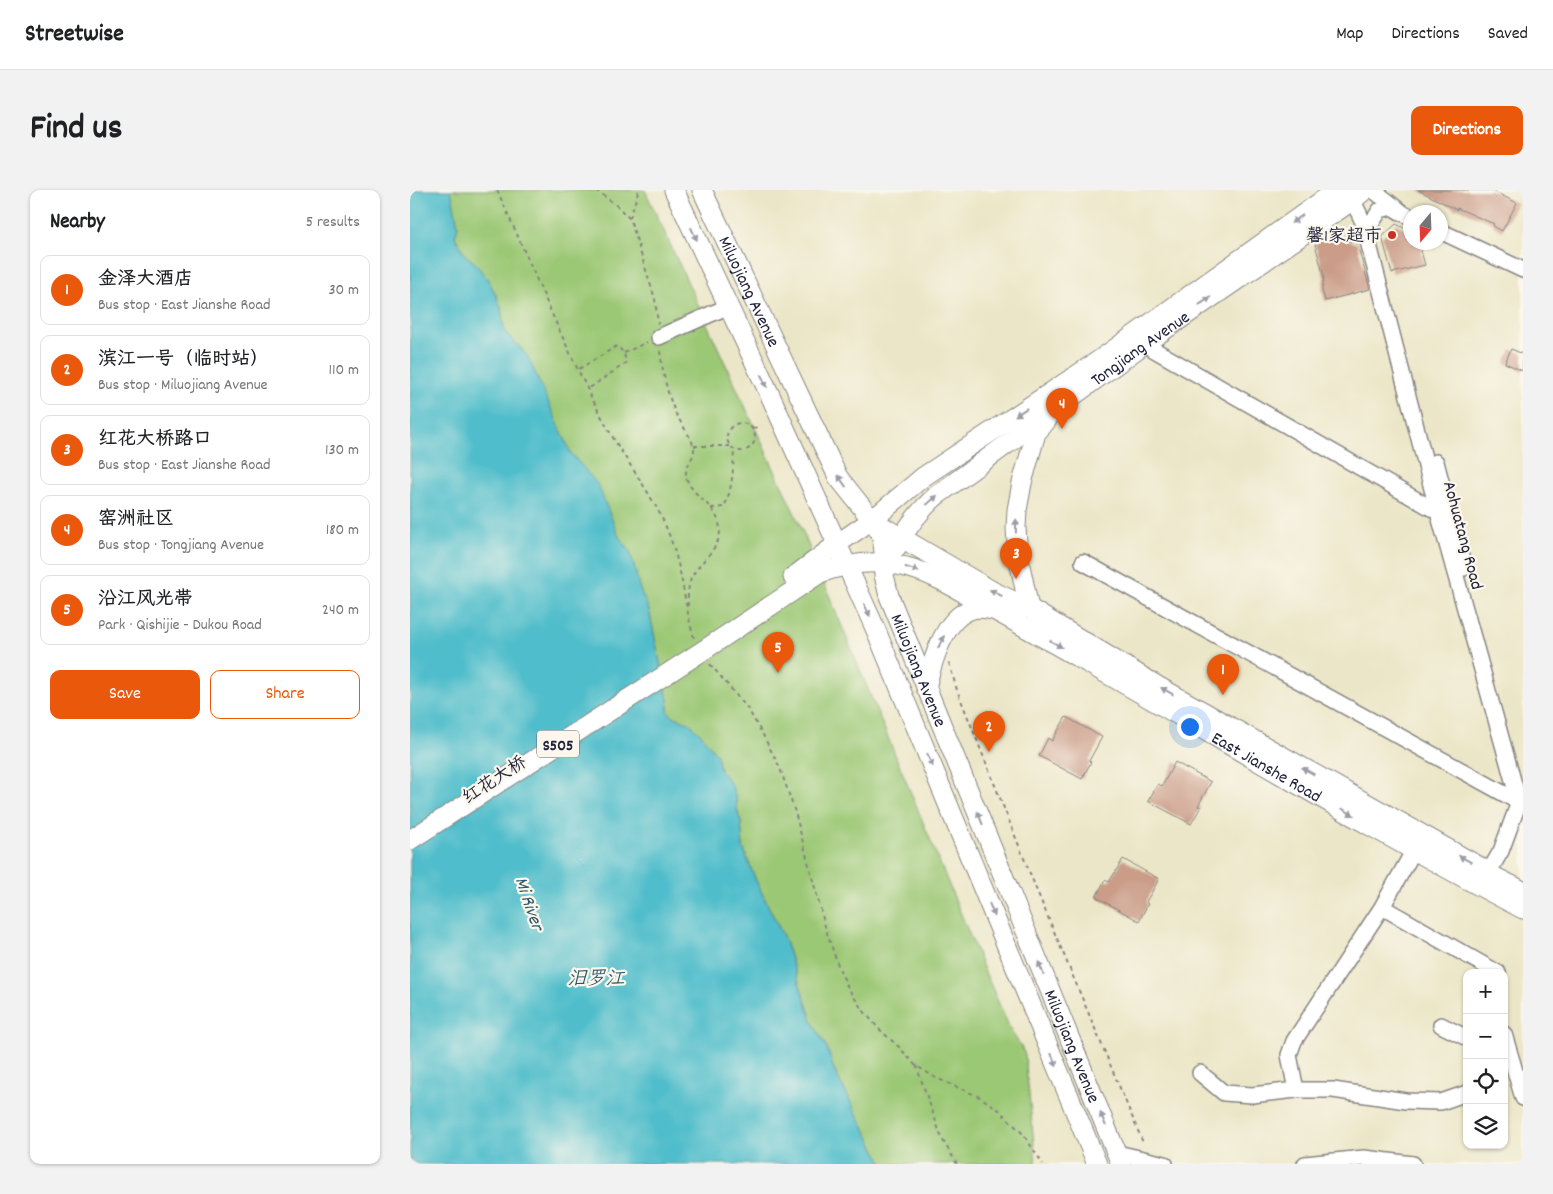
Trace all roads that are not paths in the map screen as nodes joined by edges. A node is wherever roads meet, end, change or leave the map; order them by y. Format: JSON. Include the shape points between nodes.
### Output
{"nodes":[{"id":1,"x":674,"y":190,"type":"edge"},
{"id":2,"x":702,"y":190,"type":"edge"},
{"id":3,"x":1336,"y":190,"type":"edge"},
{"id":4,"x":1389,"y":190,"type":"edge"},
{"id":5,"x":1360,"y":193,"type":"edge"},
{"id":6,"x":1407,"y":205,"type":"edge"},
{"id":7,"x":1403,"y":214,"type":"edge"},
{"id":8,"x":1403,"y":214,"type":"edge"},
{"id":9,"x":1371,"y":224,"type":"junction"},
{"id":10,"x":1448,"y":225,"type":"edge"},
{"id":11,"x":1448,"y":235,"type":"edge"},
{"id":12,"x":1523,"y":260,"type":"edge"},
{"id":13,"x":1523,"y":270,"type":"edge"},
{"id":14,"x":728,"y":306,"type":"junction"},
{"id":15,"x":659,"y":337,"type":"road end"},
{"id":16,"x":1140,"y":338,"type":"junction"},
{"id":17,"x":1056,"y":408,"type":"junction"},
{"id":18,"x":1438,"y":512,"type":"junction"},
{"id":19,"x":872,"y":520,"type":"junction"},
{"id":20,"x":902,"y":537,"type":"junction"},
{"id":21,"x":837,"y":544,"type":"junction"},
{"id":22,"x":884,"y":562,"type":"junction"},
{"id":23,"x":1083,"y":562,"type":"dead end"},
{"id":24,"x":847,"y":566,"type":"junction"},
{"id":25,"x":1028,"y":608,"type":"junction"},
{"id":26,"x":994,"y":610,"type":"junction"},
{"id":27,"x":703,"y":647,"type":"junction"},
{"id":28,"x":926,"y":688,"type":"junction"},
{"id":29,"x":1523,"y":784,"type":"edge"},
{"id":30,"x":1519,"y":802,"type":"junction"},
{"id":31,"x":1523,"y":820,"type":"edge"},
{"id":32,"x":410,"y":832,"type":"edge"},
{"id":33,"x":410,"y":840,"type":"edge"},
{"id":34,"x":1414,"y":850,"type":"junction"},
{"id":35,"x":1488,"y":881,"type":"junction"},
{"id":36,"x":1523,"y":891,"type":"edge"},
{"id":37,"x":1382,"y":907,"type":"junction"},
{"id":38,"x":1523,"y":909,"type":"edge"},
{"id":39,"x":1491,"y":969,"type":"edge"},
{"id":40,"x":1441,"y":1025,"type":"dead end"},
{"id":41,"x":1463,"y":1036,"type":"edge"},
{"id":42,"x":1508,"y":1059,"type":"edge"},
{"id":43,"x":1200,"y":1073,"type":"dead end"},
{"id":44,"x":1510,"y":1076,"type":"edge"},
{"id":45,"x":1296,"y":1090,"type":"junction"},
{"id":46,"x":1463,"y":1094,"type":"edge"},
{"id":47,"x":1523,"y":1098,"type":"edge"},
{"id":48,"x":1119,"y":1158,"type":"edge"},
{"id":49,"x":1158,"y":1163,"type":"edge"},
{"id":50,"x":1098,"y":1164,"type":"edge"},
{"id":51,"x":1305,"y":1164,"type":"edge"},
{"id":52,"x":1413,"y":1164,"type":"edge"}],
"edges":[{"from":1,"to":14,"type":"main road","name":"Miluojiang Avenue","one_way":true},
{"from":19,"to":2,"type":"main road","name":"Miluojiang Avenue","one_way":true,"via":[[838,477]]},
{"from":3,"to":16,"type":"main road","name":"Tongjiang Avenue","one_way":true},
{"from":4,"to":6,"type":"street"},
{"from":5,"to":7,"type":"street"},
{"from":5,"to":9,"type":"street"},
{"from":16,"to":5,"type":"main road","name":"Tongjiang Avenue","one_way":true},
{"from":5,"to":18,"type":"street","name":"Aohuatang Road","via":[[1363,222]]},
{"from":8,"to":9,"type":"street","via":[[1392,207],[1380,210]]},
{"from":9,"to":29,"type":"street"},
{"from":10,"to":12,"type":"street"},
{"from":11,"to":13,"type":"street"},
{"from":14,"to":15,"type":"street"},
{"from":14,"to":21,"type":"main road","name":"Miluojiang Avenue","one_way":true},
{"from":16,"to":17,"type":"main road","name":"Tongjiang Avenue"},
{"from":16,"to":18,"type":"street"},
{"from":16,"to":19,"type":"main road","name":"Tongjiang Avenue","one_way":true,"via":[[1095,363],[923,477]]},
{"from":20,"to":17,"type":"main road","name":"Tongjiang Avenue","one_way":true,"via":[[934,498]]},
{"from":25,"to":17,"type":"main road","one_way":true,"via":[[1018,556],[1017,510],[1036,433]]},
{"from":18,"to":30,"type":"street","name":"Aohuatang Road"},
{"from":19,"to":20,"type":"main road","name":"East Jianshe Road"},
{"from":19,"to":21,"type":"main road","name":"Tongjiang Avenue","number":"S505"},
{"from":19,"to":22,"type":"main road","name":"Miluojiang Avenue","via":[[884,542]]},
{"from":20,"to":22,"type":"main road","name":"Tongjiang Avenue"},
{"from":25,"to":20,"type":"main road","name":"East Jianshe Road","one_way":true,"via":[[994,592]]},
{"from":21,"to":24,"type":"main road","name":"Miluojiang Avenue"},
{"from":21,"to":27,"type":"main road","number":"S505"},
{"from":22,"to":24,"type":"main road","name":"East Jianshe Road"},
{"from":22,"to":26,"type":"main road","name":"East Jianshe Road","one_way":true,"via":[[928,574]]},
{"from":22,"to":28,"type":"main road","name":"Miluojiang Avenue","via":[[889,596]]},
{"from":23,"to":30,"type":"street"},
{"from":24,"to":27,"type":"main road","number":"S505","via":[[820,573]]},
{"from":24,"to":50,"type":"main road","name":"Miluojiang Avenue","one_way":true},
{"from":35,"to":25,"type":"main road","name":"East Jianshe Road","one_way":true},
{"from":28,"to":26,"type":"main road","one_way":true,"via":[[931,664],[955,620],[977,608]]},
{"from":26,"to":34,"type":"main road","name":"East Jianshe Road","one_way":true},
{"from":27,"to":32,"type":"main road","name":"红花大桥","number":"S505"},
{"from":27,"to":33,"type":"main road","number":"S505","bridge":true},
{"from":48,"to":28,"type":"main road","name":"Miluojiang Avenue","one_way":true},
{"from":30,"to":35,"type":"street"},
{"from":31,"to":35,"type":"street","via":[[1509,855]]},
{"from":34,"to":35,"type":"main road","name":"East Jianshe Road"},
{"from":34,"to":37,"type":"street"},
{"from":35,"to":36,"type":"main road","name":"East Jianshe Road"},
{"from":35,"to":38,"type":"main road","name":"East Jianshe Road"},
{"from":37,"to":39,"type":"street"},
{"from":37,"to":45,"type":"street","via":[[1294,1041],[1290,1056]]},
{"from":40,"to":41,"type":"street"},
{"from":42,"to":44,"type":"street"},
{"from":43,"to":45,"type":"street","via":[[1224,1093],[1252,1095]]},
{"from":44,"to":47,"type":"street"},
{"from":45,"to":46,"type":"street","via":[[1333,1090],[1406,1101],[1442,1102]]},
{"from":48,"to":49,"type":"street"},
{"from":51,"to":52,"type":"street","via":[[1364,1158]]}]}
